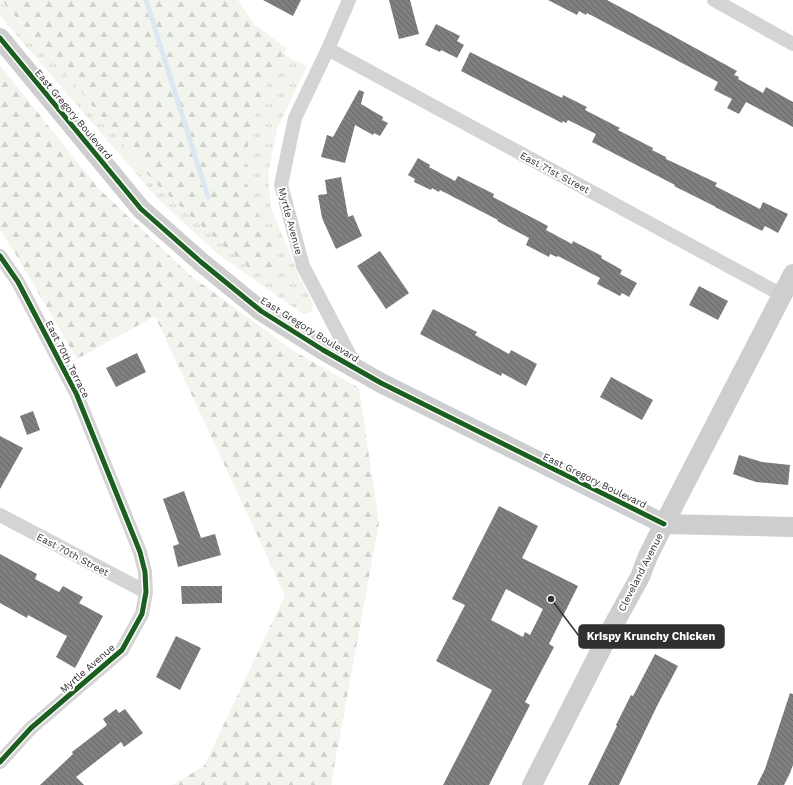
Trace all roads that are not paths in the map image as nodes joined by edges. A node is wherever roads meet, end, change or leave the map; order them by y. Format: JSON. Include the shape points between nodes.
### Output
{"nodes":[{"id":1,"x":349,"y":0,"type":"edge"},
{"id":2,"x":714,"y":0,"type":"edge"},
{"id":3,"x":0,"y":38,"type":"edge"},
{"id":4,"x":793,"y":44,"type":"edge"},
{"id":5,"x":328,"y":49,"type":"junction"},
{"id":6,"x":0,"y":256,"type":"edge"},
{"id":7,"x":793,"y":274,"type":"edge"},
{"id":8,"x":782,"y":295,"type":"junction"},
{"id":9,"x":358,"y":370,"type":"junction"},
{"id":10,"x":110,"y":476,"type":"joint"},
{"id":11,"x":0,"y":515,"type":"edge"},
{"id":12,"x":664,"y":524,"type":"junction"},
{"id":13,"x":793,"y":527,"type":"edge"},
{"id":14,"x":146,"y":592,"type":"junction"},
{"id":15,"x":0,"y":762,"type":"edge"},
{"id":16,"x":532,"y":785,"type":"edge"}],
"edges":[{"from":1,"to":5,"type":"street","name":"Myrtle Avenue"},
{"from":2,"to":4,"type":"street"},
{"from":3,"to":9,"type":"main road","name":"East Gregory Boulevard","via":[[141,209],[261,311]]},
{"from":5,"to":8,"type":"street","name":"East 71st Street"},
{"from":5,"to":9,"type":"street","name":"Myrtle Avenue","via":[[295,118],[280,184],[303,266]]},
{"from":6,"to":10,"type":"street","name":"East 70th Terrace","via":[[18,282],[76,393]]},
{"from":7,"to":8,"type":"main road","name":"Cleveland Avenue"},
{"from":8,"to":12,"type":"main road","name":"Cleveland Avenue"},
{"from":9,"to":12,"type":"main road","name":"East Gregory Boulevard"},
{"from":10,"to":14,"type":"street","name":"Myrtle Avenue","via":[[140,552]]},
{"from":11,"to":14,"type":"street","name":"East 70th Street"},
{"from":12,"to":13,"type":"main road","name":"East Gregory Boulevard"},
{"from":12,"to":16,"type":"main road","name":"Cleveland Avenue","via":[[640,577]]},
{"from":14,"to":15,"type":"street","name":"Myrtle Avenue","via":[[142,614],[122,650],[31,728]]}]}
